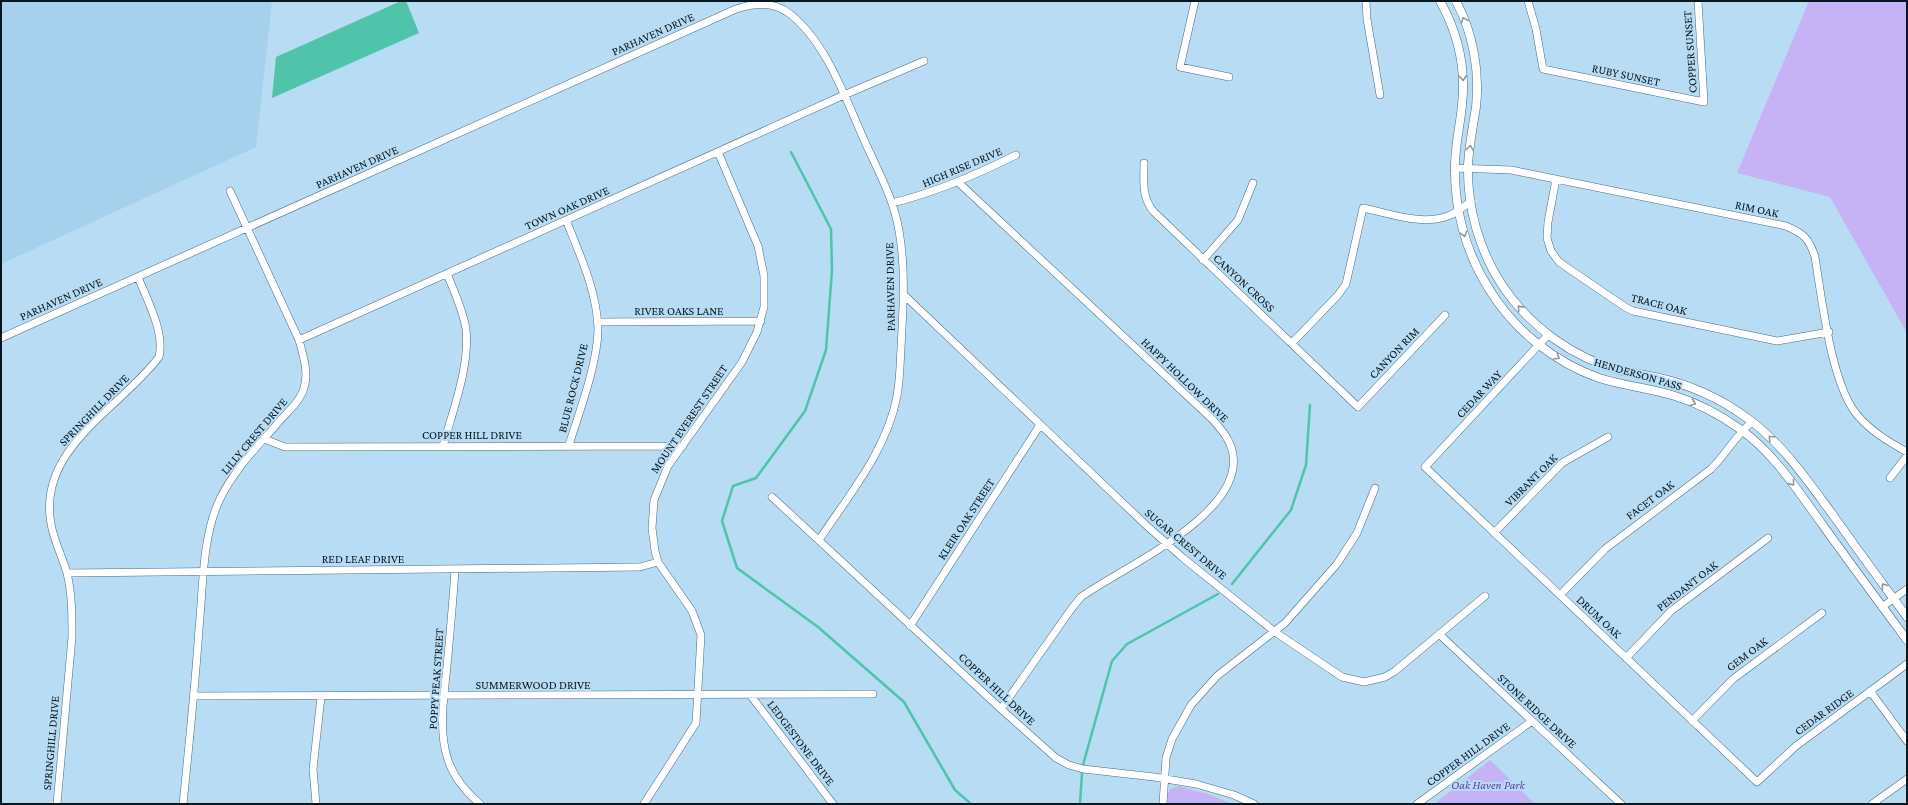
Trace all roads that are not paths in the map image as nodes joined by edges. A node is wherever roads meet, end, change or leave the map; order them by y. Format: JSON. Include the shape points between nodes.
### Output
{"nodes":[{"id":1,"x":1195,"y":1,"type":"edge"},
{"id":2,"x":1366,"y":1,"type":"edge"},
{"id":3,"x":1440,"y":1,"type":"edge"},
{"id":4,"x":1456,"y":1,"type":"edge"},
{"id":5,"x":1528,"y":1,"type":"edge"},
{"id":6,"x":1698,"y":1,"type":"edge"},
{"id":7,"x":924,"y":62,"type":"dead end"},
{"id":8,"x":1229,"y":77,"type":"dead end"},
{"id":9,"x":844,"y":95,"type":"junction"},
{"id":10,"x":1380,"y":95,"type":"dead end"},
{"id":11,"x":1704,"y":102,"type":"joint"},
{"id":12,"x":718,"y":152,"type":"junction"},
{"id":13,"x":1016,"y":155,"type":"dead end"},
{"id":14,"x":1144,"y":162,"type":"dead end"},
{"id":15,"x":1454,"y":168,"type":"junction"},
{"id":16,"x":1468,"y":168,"type":"junction"},
{"id":17,"x":1556,"y":179,"type":"junction"},
{"id":18,"x":958,"y":183,"type":"junction"},
{"id":19,"x":1253,"y":183,"type":"dead end"},
{"id":20,"x":230,"y":192,"type":"dead end"},
{"id":21,"x":1471,"y":201,"type":"junction"},
{"id":22,"x":892,"y":203,"type":"junction"},
{"id":23,"x":1458,"y":210,"type":"junction"},
{"id":24,"x":566,"y":220,"type":"junction"},
{"id":25,"x":246,"y":229,"type":"junction"},
{"id":26,"x":1203,"y":260,"type":"junction"},
{"id":27,"x":447,"y":274,"type":"junction"},
{"id":28,"x":138,"y":277,"type":"junction"},
{"id":29,"x":903,"y":294,"type":"junction"},
{"id":30,"x":1445,"y":315,"type":"dead end"},
{"id":31,"x":597,"y":322,"type":"junction"},
{"id":32,"x":760,"y":322,"type":"junction"},
{"id":33,"x":1829,"y":332,"type":"junction"},
{"id":34,"x":1548,"y":335,"type":"junction"},
{"id":35,"x":1,"y":338,"type":"edge"},
{"id":36,"x":299,"y":340,"type":"junction"},
{"id":37,"x":1292,"y":343,"type":"junction"},
{"id":38,"x":1539,"y":346,"type":"junction"},
{"id":39,"x":1358,"y":407,"type":"joint"},
{"id":40,"x":1752,"y":422,"type":"junction"},
{"id":41,"x":1040,"y":425,"type":"junction"},
{"id":42,"x":1742,"y":430,"type":"junction"},
{"id":43,"x":1608,"y":437,"type":"dead end"},
{"id":44,"x":264,"y":438,"type":"junction"},
{"id":45,"x":570,"y":445,"type":"junction"},
{"id":46,"x":443,"y":446,"type":"junction"},
{"id":47,"x":683,"y":446,"type":"junction"},
{"id":48,"x":1907,"y":452,"type":"edge"},
{"id":49,"x":1907,"y":456,"type":"edge"},
{"id":50,"x":1425,"y":467,"type":"joint"},
{"id":51,"x":1890,"y":478,"type":"dead end"},
{"id":52,"x":1375,"y":488,"type":"dead end"},
{"id":53,"x":772,"y":498,"type":"dead end"},
{"id":54,"x":1494,"y":533,"type":"junction"},
{"id":55,"x":1768,"y":538,"type":"dead end"},
{"id":56,"x":819,"y":540,"type":"junction"},
{"id":57,"x":1167,"y":545,"type":"junction"},
{"id":58,"x":658,"y":562,"type":"junction"},
{"id":59,"x":456,"y":569,"type":"junction"},
{"id":60,"x":204,"y":570,"type":"junction"},
{"id":61,"x":67,"y":573,"type":"junction"},
{"id":62,"x":1907,"y":589,"type":"edge"},
{"id":63,"x":1485,"y":596,"type":"dead end"},
{"id":64,"x":1560,"y":596,"type":"junction"},
{"id":65,"x":1893,"y":599,"type":"junction"},
{"id":66,"x":1882,"y":607,"type":"junction"},
{"id":67,"x":1822,"y":613,"type":"dead end"},
{"id":68,"x":1907,"y":617,"type":"edge"},
{"id":69,"x":910,"y":626,"type":"junction"},
{"id":70,"x":1275,"y":632,"type":"junction"},
{"id":71,"x":1439,"y":634,"type":"junction"},
{"id":72,"x":1907,"y":640,"type":"edge"},
{"id":73,"x":1626,"y":658,"type":"junction"},
{"id":74,"x":1907,"y":664,"type":"edge"},
{"id":75,"x":1870,"y":691,"type":"junction"},
{"id":76,"x":872,"y":694,"type":"dead end"},
{"id":77,"x":698,"y":695,"type":"junction"},
{"id":78,"x":194,"y":696,"type":"junction"},
{"id":79,"x":321,"y":696,"type":"junction"},
{"id":80,"x":751,"y":696,"type":"junction"},
{"id":81,"x":444,"y":697,"type":"junction"},
{"id":82,"x":1001,"y":710,"type":"junction"},
{"id":83,"x":1532,"y":721,"type":"junction"},
{"id":84,"x":1692,"y":721,"type":"junction"},
{"id":85,"x":1907,"y":741,"type":"edge"},
{"id":86,"x":1165,"y":778,"type":"junction"},
{"id":87,"x":1907,"y":779,"type":"edge"},
{"id":88,"x":1757,"y":782,"type":"joint"},
{"id":89,"x":57,"y":804,"type":"edge"},
{"id":90,"x":183,"y":804,"type":"edge"},
{"id":91,"x":316,"y":804,"type":"edge"},
{"id":92,"x":480,"y":804,"type":"edge"},
{"id":93,"x":644,"y":804,"type":"edge"},
{"id":94,"x":833,"y":804,"type":"edge"},
{"id":95,"x":1163,"y":804,"type":"edge"},
{"id":96,"x":1254,"y":804,"type":"edge"},
{"id":97,"x":1417,"y":804,"type":"edge"},
{"id":98,"x":1621,"y":804,"type":"edge"},
{"id":99,"x":1872,"y":804,"type":"edge"}],
"edges":[{"from":1,"to":8,"type":"street","via":[[1180,67]]},
{"from":2,"to":10,"type":"street"},
{"from":3,"to":15,"type":"street","name":"HENDERSON PASS","one_way":true,"via":[[1455,32],[1463,78]]},
{"from":16,"to":4,"type":"street","name":"HENDERSON PASS","one_way":true,"via":[[1476,105],[1476,78],[1468,28]]},
{"from":5,"to":11,"type":"street","name":"RUBY SUNSET","via":[[1543,69]]},
{"from":6,"to":11,"type":"street","name":"COPPER SUNSET"},
{"from":7,"to":9,"type":"street","name":"TOWN OAK DRIVE"},
{"from":9,"to":12,"type":"street","name":"TOWN OAK DRIVE"},
{"from":9,"to":22,"type":"street","name":"PARHAVEN DRIVE"},
{"from":9,"to":25,"type":"street","name":"PARHAVEN DRIVE","via":[[818,46],[790,13],[769,5],[747,6],[728,12]]},
{"from":12,"to":24,"type":"street","name":"TOWN OAK DRIVE"},
{"from":12,"to":32,"type":"street","name":"MOUNT EVEREST STREET","via":[[758,246],[764,276],[764,307]]},
{"from":13,"to":18,"type":"street","name":"HIGH RISE DRIVE"},
{"from":14,"to":26,"type":"street","name":"CANYON CROSS","via":[[1144,194],[1149,207]]},
{"from":15,"to":16,"type":"street","name":"RIM OAK"},
{"from":15,"to":23,"type":"street","name":"HENDERSON PASS"},
{"from":16,"to":17,"type":"street","name":"RIM OAK","via":[[1511,170]]},
{"from":16,"to":21,"type":"street","name":"HENDERSON PASS"},
{"from":17,"to":33,"type":"street","name":"RIM OAK","via":[[1786,226],[1801,233],[1811,244],[1815,257]]},
{"from":17,"to":33,"type":"street","name":"TRACE OAK","via":[[1548,222],[1547,238],[1551,251],[1559,262],[1625,307],[1633,311],[1771,340],[1788,340]]},
{"from":18,"to":22,"type":"street","name":"HIGH RISE DRIVE"},
{"from":18,"to":57,"type":"street","name":"HAPPY HOLLOW DRIVE","via":[[1212,419],[1229,442],[1234,464],[1230,478],[1218,499],[1211,510]]},
{"from":19,"to":26,"type":"street","via":[[1238,220]]},
{"from":20,"to":25,"type":"street","name":"LILLY CREST DRIVE"},
{"from":21,"to":23,"type":"street"},
{"from":34,"to":21,"type":"street","name":"HENDERSON PASS","one_way":true,"via":[[1528,317],[1501,284],[1476,229]]},
{"from":22,"to":29,"type":"street","name":"PARHAVEN DRIVE","via":[[899,231]]},
{"from":23,"to":37,"type":"street","via":[[1440,218],[1424,220],[1362,208],[1346,284]]},
{"from":23,"to":38,"type":"street","name":"HENDERSON PASS","one_way":true,"via":[[1463,233],[1490,291],[1519,327]]},
{"from":24,"to":27,"type":"street","name":"TOWN OAK DRIVE"},
{"from":24,"to":31,"type":"street","name":"BLUE ROCK DRIVE","via":[[587,273],[596,307]]},
{"from":25,"to":28,"type":"street","name":"PARHAVEN DRIVE"},
{"from":25,"to":36,"type":"street","name":"LILLY CREST DRIVE"},
{"from":26,"to":37,"type":"street","name":"CANYON CROSS"},
{"from":27,"to":36,"type":"street","name":"TOWN OAK DRIVE"},
{"from":27,"to":46,"type":"street","via":[[463,315],[467,340],[464,365]]},
{"from":28,"to":35,"type":"street","name":"PARHAVEN DRIVE"},
{"from":28,"to":61,"type":"street","name":"SPRINGHILL DRIVE","via":[[160,336],[159,357],[78,440],[65,455],[56,473],[50,493],[50,514],[53,533]]},
{"from":29,"to":41,"type":"street","name":"SUGAR CREST DRIVE"},
{"from":29,"to":56,"type":"street","name":"PARHAVEN DRIVE","via":[[898,394],[890,422],[875,456]]},
{"from":30,"to":39,"type":"street","name":"CANYON RIM"},
{"from":31,"to":32,"type":"street","name":"RIVER OAKS LANE"},
{"from":31,"to":45,"type":"street","name":"BLUE ROCK DRIVE","via":[[594,358]]},
{"from":32,"to":47,"type":"street","name":"MOUNT EVEREST STREET","via":[[742,362]]},
{"from":33,"to":48,"type":"street","name":"RIM OAK","via":[[1840,383],[1850,405],[1874,432]]},
{"from":34,"to":38,"type":"street","name":"CEDAR WAY"},
{"from":34,"to":40,"type":"street","name":"HENDERSON PASS","via":[[1578,354],[1602,364],[1701,391]]},
{"from":36,"to":44,"type":"street","name":"LILLY CREST DRIVE","via":[[306,374],[304,388],[298,400]]},
{"from":37,"to":39,"type":"street","name":"CANYON CROSS"},
{"from":38,"to":42,"type":"street","name":"HENDERSON PASS","one_way":true,"via":[[1571,366],[1597,377],[1674,396],[1695,404]]},
{"from":38,"to":50,"type":"street","name":"CEDAR WAY"},
{"from":40,"to":42,"type":"street","name":"FACET OAK"},
{"from":65,"to":40,"type":"street","name":"HENDERSON PASS","one_way":true,"via":[[1808,481],[1769,435]]},
{"from":41,"to":57,"type":"street","name":"SUGAR CREST DRIVE"},
{"from":41,"to":69,"type":"street","name":"KLEIR OAK STREET"},
{"from":42,"to":64,"type":"street","name":"FACET OAK","via":[[1711,469],[1605,549]]},
{"from":42,"to":66,"type":"street","name":"HENDERSON PASS","one_way":true,"via":[[1759,445],[1798,489]]},
{"from":43,"to":54,"type":"street","name":"VIBRANT OAK","via":[[1562,463]]},
{"from":44,"to":46,"type":"street","name":"COPPER HILL DRIVE","via":[[285,447]]},
{"from":44,"to":60,"type":"street","name":"LILLY CREST DRIVE","via":[[236,472],[218,502],[210,525]]},
{"from":45,"to":46,"type":"street","name":"COPPER HILL DRIVE"},
{"from":45,"to":47,"type":"street","name":"COPPER HILL DRIVE"},
{"from":47,"to":58,"type":"street","name":"MOUNT EVEREST STREET","via":[[668,466],[654,500],[652,528]]},
{"from":49,"to":51,"type":"street"},
{"from":50,"to":54,"type":"street","name":"DRUM OAK"},
{"from":52,"to":70,"type":"street","via":[[1348,549],[1293,615]]},
{"from":53,"to":56,"type":"street","name":"COPPER HILL DRIVE"},
{"from":54,"to":64,"type":"street","name":"DRUM OAK"},
{"from":55,"to":73,"type":"street","name":"PENDANT OAK","via":[[1671,611]]},
{"from":56,"to":69,"type":"street","name":"COPPER HILL DRIVE"},
{"from":57,"to":70,"type":"street","name":"SUGAR CREST DRIVE"},
{"from":57,"to":82,"type":"street","name":"HAPPY HOLLOW DRIVE","via":[[1081,598]]},
{"from":58,"to":59,"type":"street","name":"RED LEAF DRIVE","via":[[640,567]]},
{"from":58,"to":77,"type":"street","name":"MOUNT EVEREST STREET","via":[[681,594],[698,625]]},
{"from":59,"to":60,"type":"street","name":"RED LEAF DRIVE"},
{"from":59,"to":81,"type":"street","name":"POPPY PEAK STREET"},
{"from":60,"to":61,"type":"street","name":"RED LEAF DRIVE"},
{"from":60,"to":78,"type":"street","name":"LILLY CREST DRIVE"},
{"from":61,"to":89,"type":"street","name":"SPRINGHILL DRIVE","via":[[72,606],[72,637]]},
{"from":62,"to":65,"type":"street"},
{"from":63,"to":71,"type":"street","name":"SUGAR CREST DRIVE"},
{"from":64,"to":73,"type":"street","name":"DRUM OAK"},
{"from":65,"to":66,"type":"street"},
{"from":65,"to":68,"type":"street","name":"HENDERSON PASS"},
{"from":66,"to":72,"type":"street","name":"HENDERSON PASS"},
{"from":67,"to":84,"type":"street","name":"GEM OAK","via":[[1733,679]]},
{"from":69,"to":82,"type":"street","name":"COPPER HILL DRIVE"},
{"from":70,"to":71,"type":"street","name":"SUGAR CREST DRIVE","via":[[1333,672],[1353,681],[1364,682],[1395,671]]},
{"from":70,"to":86,"type":"street","via":[[1217,676],[1191,705],[1172,739],[1166,758]]},
{"from":71,"to":83,"type":"street","name":"STONE RIDGE DRIVE"},
{"from":73,"to":84,"type":"street","name":"DRUM OAK"},
{"from":74,"to":75,"type":"street","name":"CEDAR RIDGE"},
{"from":75,"to":85,"type":"street"},
{"from":75,"to":88,"type":"street","name":"CEDAR RIDGE","via":[[1796,746]]},
{"from":76,"to":80,"type":"street","name":"SUMMERWOOD DRIVE"},
{"from":77,"to":80,"type":"street","name":"SUMMERWOOD DRIVE"},
{"from":77,"to":81,"type":"street","name":"SUMMERWOOD DRIVE"},
{"from":77,"to":93,"type":"street","name":"MOUNT EVEREST STREET","via":[[697,720],[694,727]]},
{"from":78,"to":79,"type":"street","name":"SUMMERWOOD DRIVE"},
{"from":78,"to":90,"type":"street","name":"LILLY CREST DRIVE"},
{"from":79,"to":81,"type":"street","name":"SUMMERWOOD DRIVE"},
{"from":79,"to":91,"type":"street","via":[[314,768]]},
{"from":80,"to":94,"type":"street","name":"LEDGESTONE DRIVE"},
{"from":81,"to":92,"type":"street","name":"POPPY PEAK STREET","via":[[443,727],[448,759],[460,782]]},
{"from":82,"to":86,"type":"street","name":"COPPER HILL DRIVE","via":[[1050,754],[1069,765]]},
{"from":83,"to":97,"type":"street","name":"COPPER HILL DRIVE"},
{"from":83,"to":98,"type":"street","name":"STONE RIDGE DRIVE"},
{"from":84,"to":88,"type":"street","name":"DRUM OAK"},
{"from":86,"to":95,"type":"street"},
{"from":86,"to":96,"type":"street","name":"COPPER HILL DRIVE","via":[[1196,784]]},
{"from":87,"to":99,"type":"street"}]}
